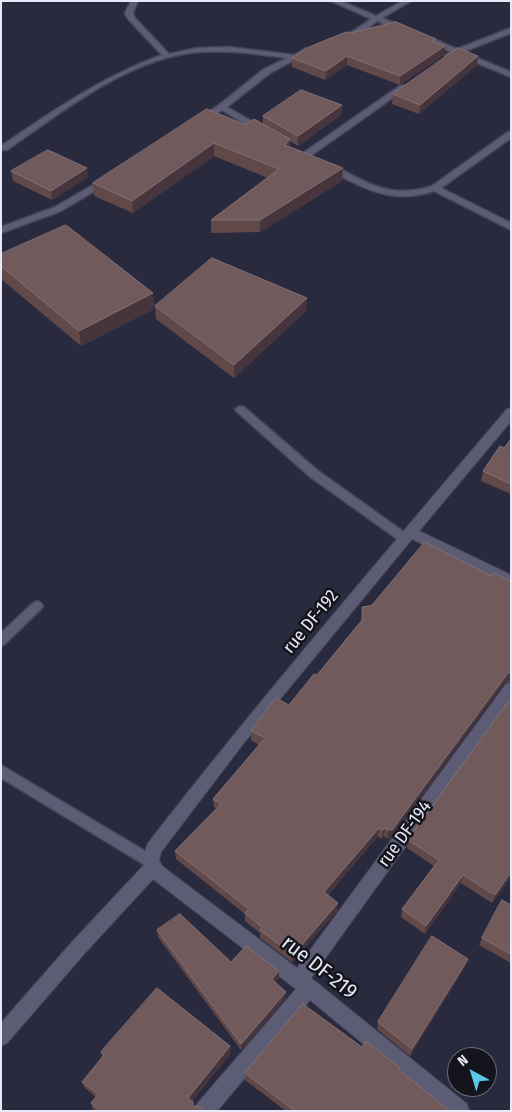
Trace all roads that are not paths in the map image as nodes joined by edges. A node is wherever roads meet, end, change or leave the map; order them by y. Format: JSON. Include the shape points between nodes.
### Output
{"nodes":[{"id":1,"x":135,"y":1,"type":"edge"},
{"id":2,"x":334,"y":1,"type":"edge"},
{"id":3,"x":408,"y":1,"type":"edge"},
{"id":4,"x":376,"y":19,"type":"junction"},
{"id":5,"x":511,"y":30,"type":"edge"},
{"id":6,"x":406,"y":31,"type":"edge"},
{"id":7,"x":422,"y":37,"type":"edge"},
{"id":8,"x":338,"y":41,"type":"edge"},
{"id":9,"x":314,"y":48,"type":"edge"},
{"id":10,"x":456,"y":52,"type":"junction"},
{"id":11,"x":166,"y":55,"type":"junction"},
{"id":12,"x":294,"y":56,"type":"junction"},
{"id":13,"x":440,"y":63,"type":"edge"},
{"id":14,"x":511,"y":75,"type":"edge"},
{"id":15,"x":408,"y":84,"type":"edge"},
{"id":16,"x":222,"y":107,"type":"junction"},
{"id":17,"x":196,"y":124,"type":"edge"},
{"id":18,"x":268,"y":134,"type":"edge"},
{"id":19,"x":511,"y":134,"type":"edge"},
{"id":20,"x":4,"y":148,"type":"dead end"},
{"id":21,"x":114,"y":176,"type":"edge"},
{"id":22,"x":435,"y":188,"type":"junction"},
{"id":23,"x":511,"y":228,"type":"edge"},
{"id":24,"x":1,"y":230,"type":"edge"},
{"id":25,"x":240,"y":409,"type":"dead end"},
{"id":26,"x":511,"y":412,"type":"edge"},
{"id":27,"x":407,"y":535,"type":"junction"},
{"id":28,"x":511,"y":581,"type":"edge"},
{"id":29,"x":37,"y":606,"type":"dead end"},
{"id":30,"x":1,"y":641,"type":"edge"},
{"id":31,"x":511,"y":688,"type":"edge"},
{"id":32,"x":1,"y":771,"type":"edge"},
{"id":33,"x":152,"y":864,"type":"junction"},
{"id":34,"x":303,"y":984,"type":"junction"},
{"id":35,"x":1,"y":1037,"type":"edge"},
{"id":36,"x":204,"y":1111,"type":"edge"},
{"id":37,"x":460,"y":1111,"type":"edge"}],
"edges":[{"from":1,"to":11,"type":"lane","via":[[129,13],[132,19]]},
{"from":2,"to":4,"type":"lane"},
{"from":3,"to":4,"type":"lane"},
{"from":4,"to":6,"type":"lane"},
{"from":4,"to":8,"type":"lane"},
{"from":5,"to":10,"type":"lane"},
{"from":7,"to":10,"type":"lane"},
{"from":9,"to":12,"type":"lane"},
{"from":10,"to":13,"type":"lane"},
{"from":10,"to":14,"type":"lane"},
{"from":11,"to":12,"type":"lane","via":[[228,48]]},
{"from":11,"to":20,"type":"lane","via":[[131,68],[96,87]]},
{"from":12,"to":16,"type":"lane","via":[[267,71]]},
{"from":15,"to":22,"type":"lane","via":[[310,157],[392,195],[421,194]]},
{"from":16,"to":17,"type":"lane"},
{"from":16,"to":18,"type":"lane"},
{"from":19,"to":22,"type":"lane"},
{"from":21,"to":24,"type":"lane","via":[[73,202]]},
{"from":22,"to":23,"type":"lane"},
{"from":25,"to":27,"type":"lane","via":[[313,473]]},
{"from":26,"to":27,"type":"street","name":"rue DF-192"},
{"from":27,"to":28,"type":"street"},
{"from":27,"to":33,"type":"street","name":"rue DF-192","via":[[238,739],[154,848]]},
{"from":29,"to":30,"type":"lane"},
{"from":31,"to":34,"type":"street","name":"rue DF-194"},
{"from":32,"to":33,"type":"lane"},
{"from":33,"to":34,"type":"street","name":"rue DF-219"},
{"from":33,"to":35,"type":"street","name":"rue DF-192"},
{"from":34,"to":36,"type":"street","name":"rue DF-194"},
{"from":34,"to":37,"type":"street","name":"rue DF-219"}]}
